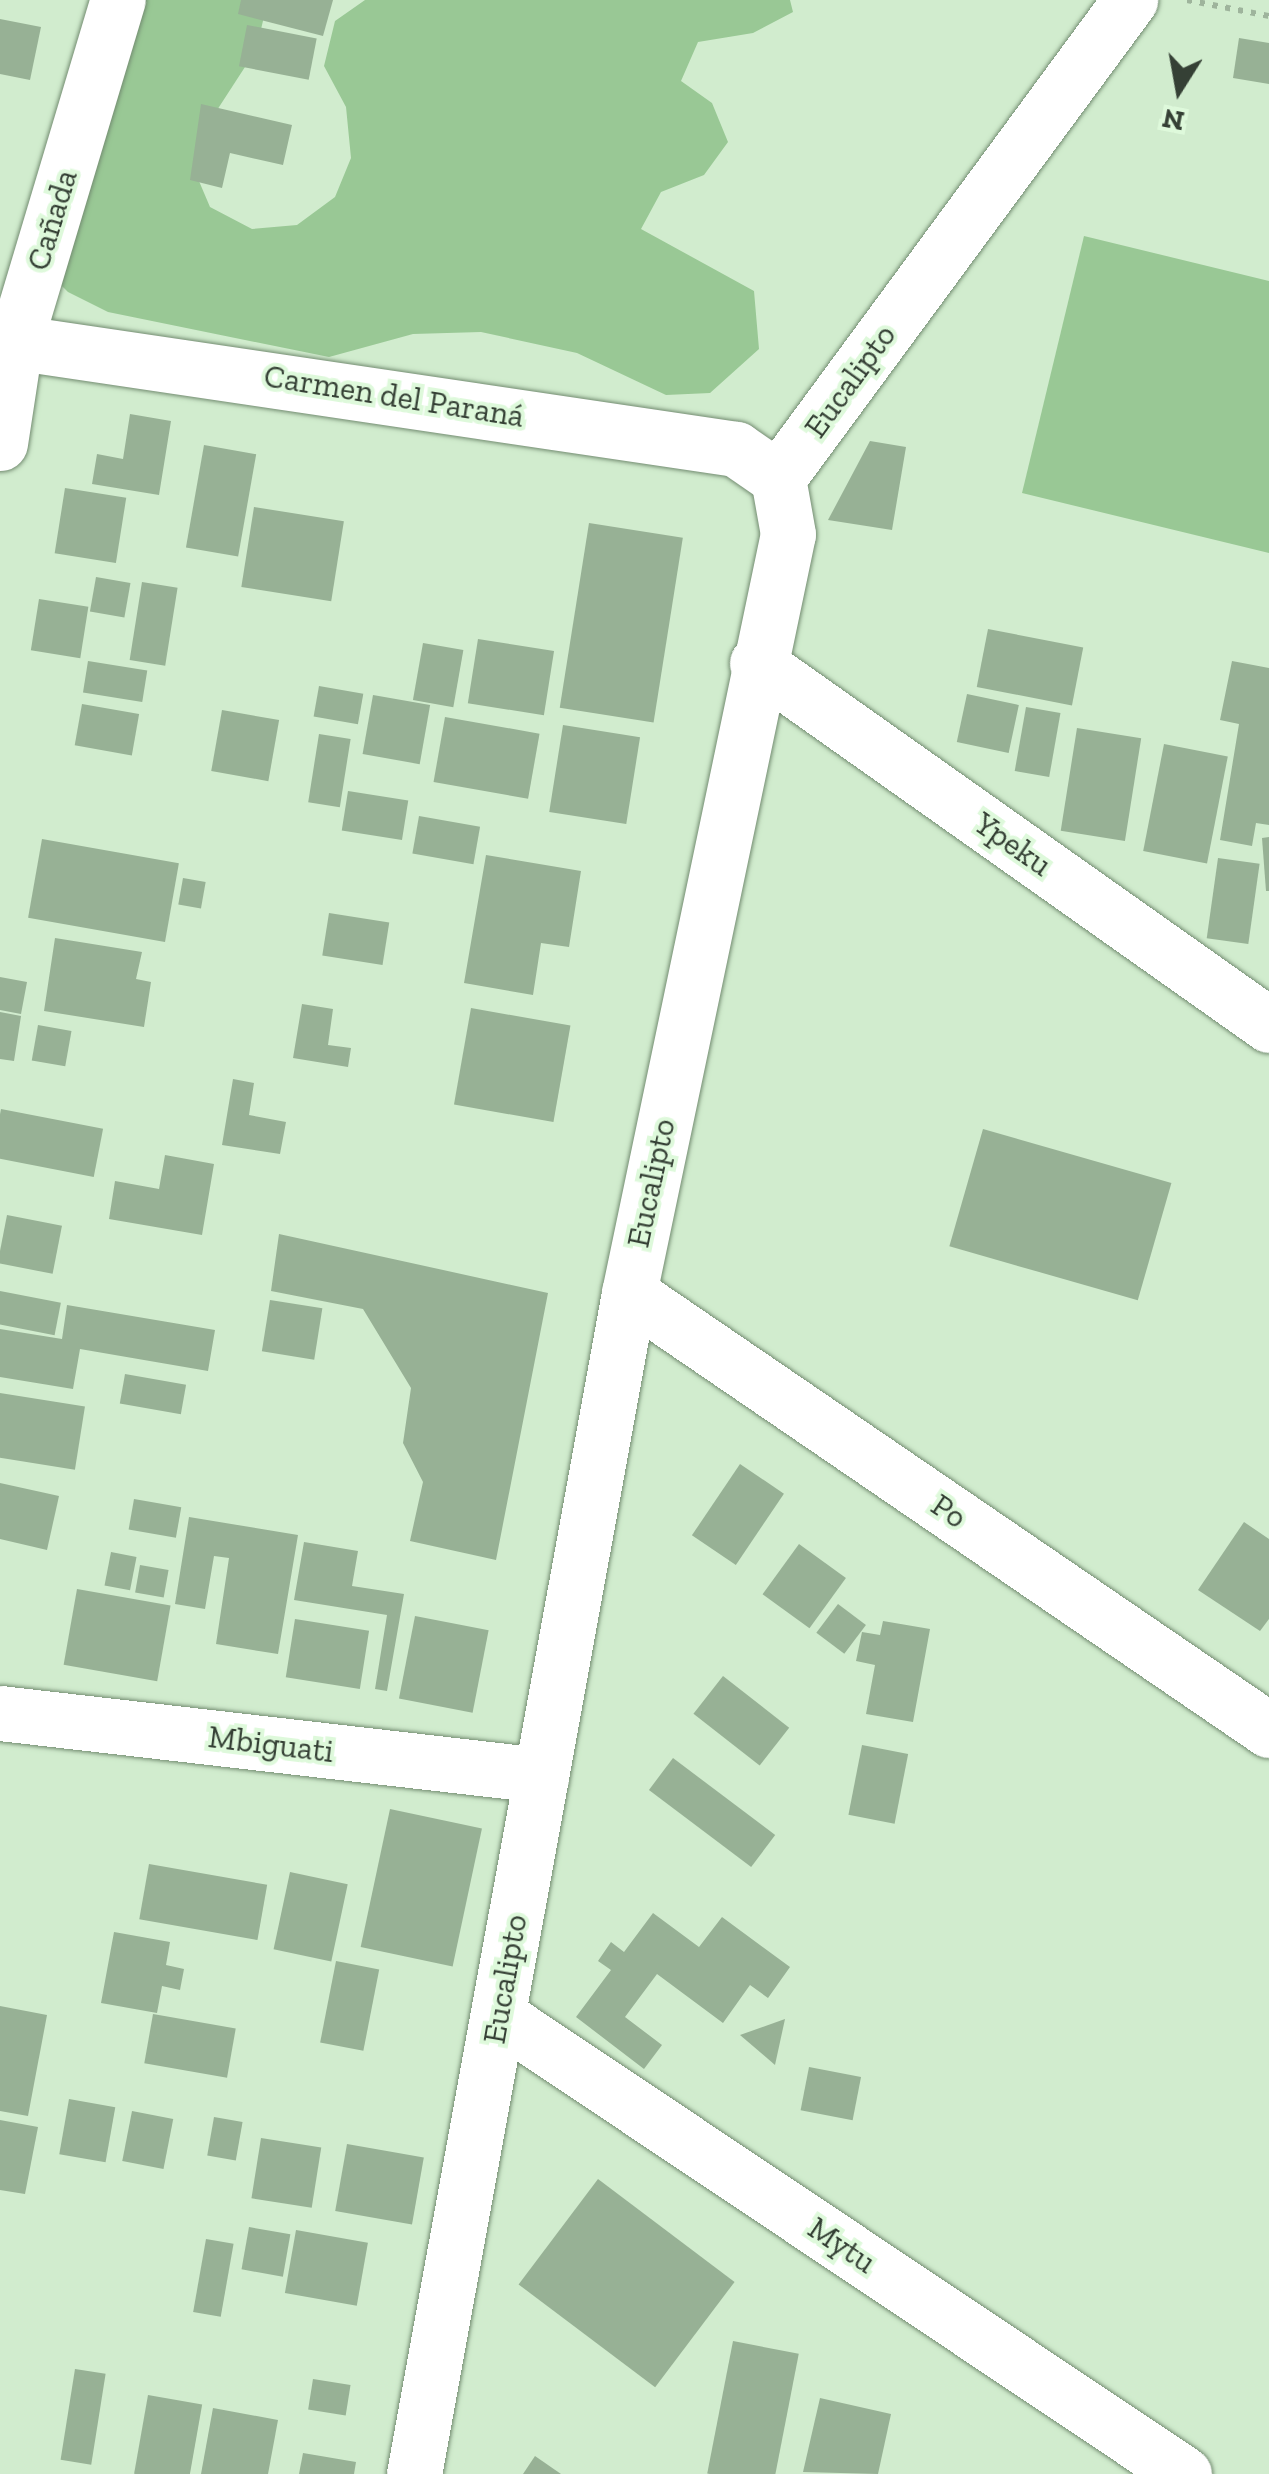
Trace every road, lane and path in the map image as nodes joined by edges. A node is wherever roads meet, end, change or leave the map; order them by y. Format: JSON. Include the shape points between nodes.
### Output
{"nodes":[{"id":1,"x":118,"y":0,"type":"edge"},
{"id":2,"x":1130,"y":0,"type":"edge"},
{"id":3,"x":1187,"y":0,"type":"edge"},
{"id":4,"x":1269,"y":16,"type":"edge"},
{"id":5,"x":8,"y":339,"type":"edge"},
{"id":6,"x":0,"y":443,"type":"edge"},
{"id":7,"x":778,"y":478,"type":"junction"},
{"id":8,"x":757,"y":663,"type":"junction"},
{"id":9,"x":1269,"y":1025,"type":"edge"},
{"id":10,"x":629,"y":1293,"type":"junction"},
{"id":11,"x":0,"y":1713,"type":"edge"},
{"id":12,"x":1269,"y":1730,"type":"edge"},
{"id":13,"x":541,"y":1775,"type":"junction"},
{"id":14,"x":499,"y":2016,"type":"junction"},
{"id":15,"x":414,"y":2474,"type":"edge"},
{"id":16,"x":1184,"y":2474,"type":"edge"}],
"edges":[{"from":1,"to":5,"type":"street","name":"Cañada"},
{"from":2,"to":7,"type":"street","name":"Eucalipto"},
{"from":3,"to":4,"type":"path"},
{"from":5,"to":6,"type":"street","name":"Cañada"},
{"from":5,"to":7,"type":"street","name":"Carmen del Paraná","via":[[736,448]]},
{"from":7,"to":8,"type":"street","name":"Eucalipto","via":[[788,534]]},
{"from":8,"to":9,"type":"street","name":"Ypeku"},
{"from":8,"to":10,"type":"street","name":"Eucalipto"},
{"from":10,"to":12,"type":"street","name":"Po"},
{"from":10,"to":13,"type":"street","name":"Eucalipto"},
{"from":11,"to":13,"type":"street","name":"Mbiguati"},
{"from":13,"to":14,"type":"street","name":"Eucalipto"},
{"from":14,"to":15,"type":"street","name":"Eucalipto"},
{"from":14,"to":16,"type":"street","name":"Mytu"}]}
